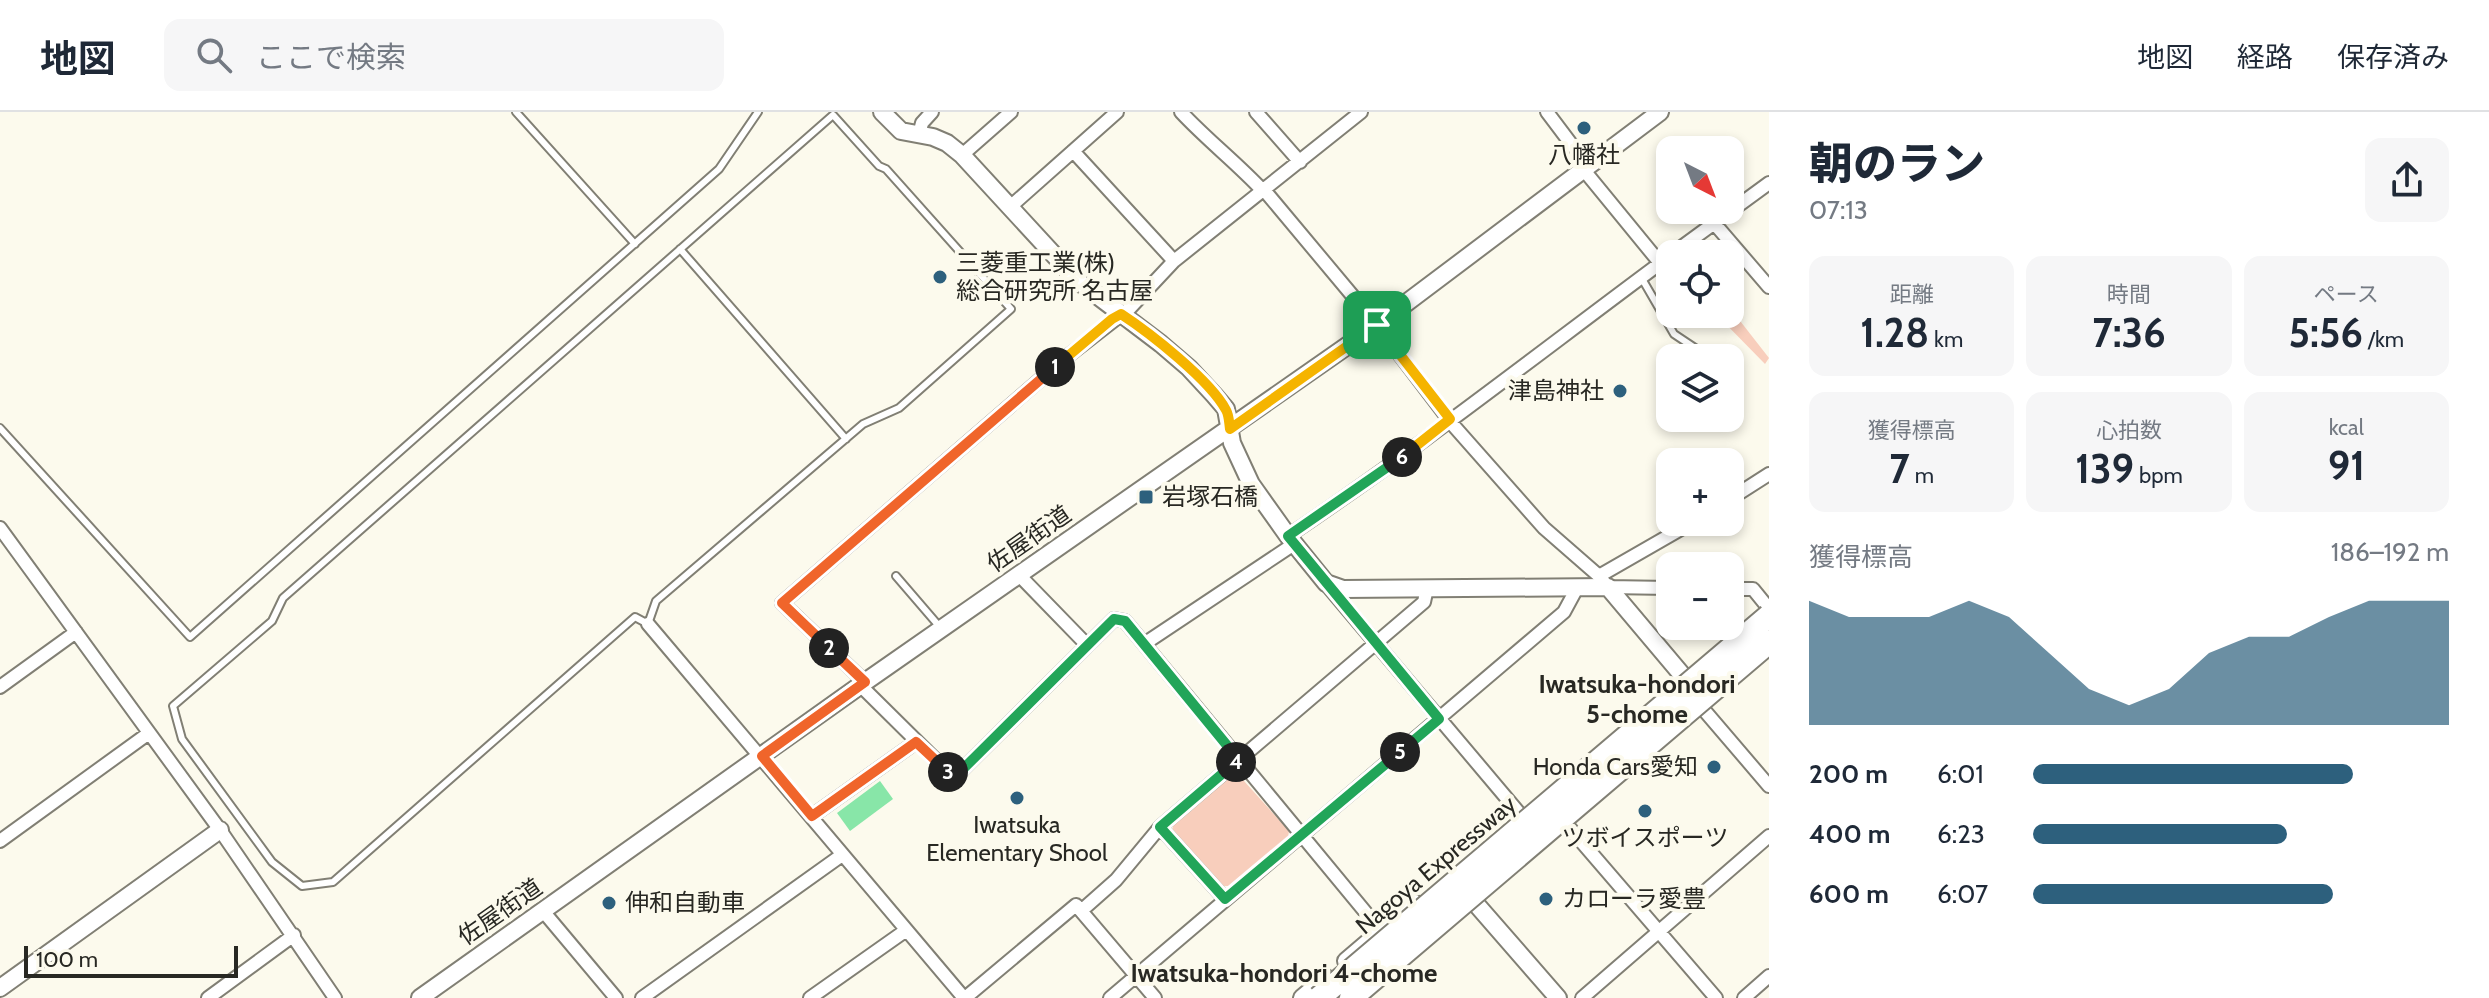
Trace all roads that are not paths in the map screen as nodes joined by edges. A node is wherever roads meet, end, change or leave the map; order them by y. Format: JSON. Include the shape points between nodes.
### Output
{"nodes":[{"id":1,"x":516,"y":112,"type":"edge"},
{"id":2,"x":758,"y":112,"type":"edge"},
{"id":3,"x":882,"y":112,"type":"edge"},
{"id":4,"x":932,"y":112,"type":"edge"},
{"id":5,"x":1011,"y":112,"type":"edge"},
{"id":6,"x":1117,"y":112,"type":"edge"},
{"id":7,"x":1181,"y":112,"type":"edge"},
{"id":8,"x":1256,"y":112,"type":"edge"},
{"id":9,"x":1361,"y":112,"type":"edge"},
{"id":10,"x":1547,"y":112,"type":"edge"},
{"id":11,"x":1660,"y":112,"type":"edge"},
{"id":12,"x":919,"y":135,"type":"junction"},
{"id":13,"x":1073,"y":151,"type":"junction"},
{"id":14,"x":962,"y":155,"type":"junction"},
{"id":15,"x":1300,"y":162,"type":"junction"},
{"id":16,"x":1585,"y":167,"type":"junction"},
{"id":17,"x":1769,"y":183,"type":"edge"},
{"id":18,"x":1264,"y":191,"type":"junction"},
{"id":19,"x":1744,"y":201,"type":"edge"},
{"id":20,"x":1010,"y":207,"type":"junction"},
{"id":21,"x":1713,"y":224,"type":"edge"},
{"id":22,"x":1715,"y":224,"type":"edge"},
{"id":23,"x":1691,"y":240,"type":"edge"},
{"id":24,"x":635,"y":244,"type":"junction"},
{"id":25,"x":1656,"y":246,"type":"edge"},
{"id":26,"x":680,"y":249,"type":"junction"},
{"id":27,"x":1174,"y":261,"type":"junction"},
{"id":28,"x":1656,"y":266,"type":"edge"},
{"id":29,"x":1641,"y":277,"type":"junction"},
{"id":30,"x":1769,"y":287,"type":"edge"},
{"id":31,"x":1121,"y":314,"type":"junction"},
{"id":32,"x":1377,"y":325,"type":"junction"},
{"id":33,"x":1689,"y":344,"type":"edge"},
{"id":34,"x":1450,"y":419,"type":"junction"},
{"id":35,"x":0,"y":428,"type":"edge"},
{"id":36,"x":1230,"y":429,"type":"junction"},
{"id":37,"x":846,"y":439,"type":"junction"},
{"id":38,"x":1769,"y":474,"type":"edge"},
{"id":39,"x":1744,"y":490,"type":"edge"},
{"id":40,"x":0,"y":528,"type":"edge"},
{"id":41,"x":1672,"y":536,"type":"edge"},
{"id":42,"x":1291,"y":540,"type":"junction"},
{"id":43,"x":1019,"y":575,"type":"junction"},
{"id":44,"x":896,"y":576,"type":"dead end"},
{"id":45,"x":1604,"y":582,"type":"junction"},
{"id":46,"x":1326,"y":583,"type":"junction"},
{"id":47,"x":1656,"y":587,"type":"edge"},
{"id":48,"x":1427,"y":588,"type":"junction"},
{"id":49,"x":1577,"y":588,"type":"junction"},
{"id":50,"x":1744,"y":589,"type":"edge"},
{"id":51,"x":1768,"y":608,"type":"edge"},
{"id":52,"x":648,"y":624,"type":"junction"},
{"id":53,"x":942,"y":629,"type":"junction"},
{"id":54,"x":76,"y":632,"type":"junction"},
{"id":55,"x":1769,"y":642,"type":"edge"},
{"id":56,"x":1375,"y":643,"type":"junction"},
{"id":57,"x":1144,"y":644,"type":"junction"},
{"id":58,"x":1087,"y":645,"type":"junction"},
{"id":59,"x":1769,"y":654,"type":"edge"},
{"id":60,"x":1683,"y":676,"type":"junction"},
{"id":61,"x":863,"y":684,"type":"junction"},
{"id":62,"x":0,"y":687,"type":"edge"},
{"id":63,"x":1704,"y":710,"type":"junction"},
{"id":64,"x":1439,"y":719,"type":"junction"},
{"id":65,"x":149,"y":733,"type":"junction"},
{"id":66,"x":916,"y":742,"type":"junction"},
{"id":67,"x":762,"y":756,"type":"junction"},
{"id":68,"x":1239,"y":760,"type":"junction"},
{"id":69,"x":1769,"y":786,"type":"edge"},
{"id":70,"x":1520,"y":814,"type":"junction"},
{"id":71,"x":812,"y":816,"type":"junction"},
{"id":72,"x":1568,"y":826,"type":"junction"},
{"id":73,"x":1160,"y":827,"type":"junction"},
{"id":74,"x":220,"y":830,"type":"junction"},
{"id":75,"x":1303,"y":835,"type":"junction"},
{"id":76,"x":1769,"y":836,"type":"edge"},
{"id":77,"x":0,"y":841,"type":"edge"},
{"id":78,"x":842,"y":855,"type":"junction"},
{"id":79,"x":1449,"y":873,"type":"junction"},
{"id":80,"x":1225,"y":899,"type":"junction"},
{"id":81,"x":1476,"y":904,"type":"junction"},
{"id":82,"x":543,"y":911,"type":"junction"},
{"id":83,"x":1081,"y":911,"type":"junction"},
{"id":84,"x":905,"y":931,"type":"junction"},
{"id":85,"x":1381,"y":931,"type":"junction"},
{"id":86,"x":1658,"y":931,"type":"junction"},
{"id":87,"x":294,"y":935,"type":"junction"},
{"id":88,"x":1136,"y":976,"type":"junction"},
{"id":89,"x":1769,"y":976,"type":"edge"},
{"id":90,"x":0,"y":988,"type":"edge"},
{"id":91,"x":208,"y":998,"type":"edge"},
{"id":92,"x":335,"y":998,"type":"edge"},
{"id":93,"x":420,"y":998,"type":"edge"},
{"id":94,"x":616,"y":998,"type":"edge"},
{"id":95,"x":642,"y":998,"type":"edge"},
{"id":96,"x":810,"y":998,"type":"edge"},
{"id":97,"x":965,"y":998,"type":"edge"},
{"id":98,"x":1110,"y":998,"type":"edge"},
{"id":99,"x":1155,"y":998,"type":"edge"},
{"id":100,"x":1302,"y":998,"type":"edge"},
{"id":101,"x":1319,"y":998,"type":"edge"},
{"id":102,"x":1351,"y":998,"type":"edge"},
{"id":103,"x":1365,"y":998,"type":"edge"},
{"id":104,"x":1558,"y":998,"type":"edge"},
{"id":105,"x":1582,"y":998,"type":"edge"},
{"id":106,"x":1716,"y":998,"type":"edge"},
{"id":107,"x":1744,"y":998,"type":"edge"}],
"edges":[{"from":1,"to":24,"type":"lane"},
{"from":2,"to":24,"type":"lane","via":[[719,169]]},
{"from":3,"to":12,"type":"street","via":[[901,131]]},
{"from":4,"to":12,"type":"street"},
{"from":5,"to":14,"type":"street"},
{"from":6,"to":13,"type":"street"},
{"from":7,"to":18,"type":"street"},
{"from":8,"to":15,"type":"street"},
{"from":9,"to":15,"type":"street"},
{"from":10,"to":16,"type":"street"},
{"from":11,"to":16,"type":"street","name":"佐屋街道"},
{"from":12,"to":14,"type":"street","via":[[947,143]]},
{"from":13,"to":20,"type":"street"},
{"from":13,"to":27,"type":"street"},
{"from":14,"to":20,"type":"street"},
{"from":15,"to":18,"type":"street"},
{"from":16,"to":25,"type":"street"},
{"from":16,"to":32,"type":"street","name":"佐屋街道"},
{"from":17,"to":19,"type":"street"},
{"from":18,"to":27,"type":"street"},
{"from":18,"to":32,"type":"street"},
{"from":20,"to":31,"type":"street","via":[[1078,281]]},
{"from":21,"to":23,"type":"street"},
{"from":22,"to":30,"type":"street"},
{"from":24,"to":35,"type":"lane","via":[[190,637]]},
{"from":26,"to":37,"type":"lane"},
{"from":26,"to":37,"type":"lane","via":[[833,115],[1011,309],[899,408],[863,424]]},
{"from":26,"to":52,"type":"lane","via":[[283,598],[272,621],[173,706],[182,739],[272,862],[302,886],[333,882],[635,617]]},
{"from":27,"to":31,"type":"street"},
{"from":28,"to":29,"type":"street"},
{"from":29,"to":33,"type":"lane","via":[[1674,334]]},
{"from":29,"to":34,"type":"street"},
{"from":31,"to":36,"type":"street","via":[[1189,368],[1226,409]]},
{"from":31,"to":61,"type":"street","via":[[782,603]]},
{"from":32,"to":34,"type":"street"},
{"from":32,"to":36,"type":"street","name":"佐屋街道"},
{"from":34,"to":42,"type":"street"},
{"from":34,"to":45,"type":"street","via":[[1544,528]]},
{"from":36,"to":42,"type":"street","via":[[1251,484]]},
{"from":36,"to":43,"type":"street","name":"佐屋街道"},
{"from":37,"to":52,"type":"lane","via":[[656,601]]},
{"from":38,"to":39,"type":"street"},
{"from":40,"to":54,"type":"street"},
{"from":41,"to":45,"type":"street"},
{"from":42,"to":46,"type":"street"},
{"from":42,"to":57,"type":"street"},
{"from":43,"to":53,"type":"street","name":"佐屋街道"},
{"from":43,"to":58,"type":"street"},
{"from":44,"to":53,"type":"lane"},
{"from":45,"to":47,"type":"street"},
{"from":45,"to":49,"type":"street"},
{"from":45,"to":60,"type":"street"},
{"from":46,"to":48,"type":"street","via":[[1343,589]]},
{"from":46,"to":56,"type":"street"},
{"from":48,"to":49,"type":"street"},
{"from":48,"to":56,"type":"street","via":[[1424,602]]},
{"from":49,"to":64,"type":"street","via":[[1564,612]]},
{"from":50,"to":51,"type":"street","via":[[1753,589]]},
{"from":51,"to":60,"type":"street"},
{"from":51,"to":101,"type":"highway","name":"Nagoya Expressway","bridge":true},
{"from":52,"to":67,"type":"street"},
{"from":53,"to":61,"type":"street","name":"佐屋街道"},
{"from":54,"to":62,"type":"street"},
{"from":54,"to":65,"type":"street"},
{"from":55,"to":102,"type":"highway","name":"Nagoya Expressway","bridge":true},
{"from":56,"to":64,"type":"street"},
{"from":56,"to":68,"type":"street"},
{"from":57,"to":58,"type":"street","via":[[1125,621],[1114,619]]},
{"from":57,"to":68,"type":"street"},
{"from":58,"to":66,"type":"street","via":[[960,772],[952,776]]},
{"from":59,"to":63,"type":"street"},
{"from":60,"to":63,"type":"street"},
{"from":60,"to":70,"type":"street"},
{"from":61,"to":66,"type":"street"},
{"from":61,"to":67,"type":"street","name":"佐屋街道"},
{"from":63,"to":69,"type":"street"},
{"from":63,"to":72,"type":"street"},
{"from":64,"to":70,"type":"street"},
{"from":64,"to":75,"type":"street"},
{"from":65,"to":74,"type":"street"},
{"from":65,"to":77,"type":"street"},
{"from":66,"to":71,"type":"street"},
{"from":67,"to":71,"type":"street"},
{"from":67,"to":82,"type":"street","name":"佐屋街道"},
{"from":68,"to":73,"type":"street"},
{"from":68,"to":75,"type":"street"},
{"from":70,"to":79,"type":"street"},
{"from":71,"to":78,"type":"street"},
{"from":72,"to":81,"type":"street"},
{"from":72,"to":86,"type":"street"},
{"from":73,"to":80,"type":"street"},
{"from":73,"to":83,"type":"street","via":[[1116,880]]},
{"from":74,"to":87,"type":"street"},
{"from":74,"to":90,"type":"street"},
{"from":75,"to":80,"type":"street"},
{"from":75,"to":85,"type":"street"},
{"from":76,"to":86,"type":"street"},
{"from":78,"to":84,"type":"street"},
{"from":78,"to":95,"type":"street"},
{"from":79,"to":81,"type":"street"},
{"from":79,"to":85,"type":"street"},
{"from":80,"to":88,"type":"street"},
{"from":81,"to":103,"type":"street"},
{"from":81,"to":104,"type":"street"},
{"from":82,"to":93,"type":"street","name":"佐屋街道"},
{"from":82,"to":94,"type":"street"},
{"from":83,"to":88,"type":"street"},
{"from":83,"to":97,"type":"street","via":[[1076,905]]},
{"from":84,"to":96,"type":"street"},
{"from":84,"to":97,"type":"street"},
{"from":85,"to":100,"type":"street"},
{"from":86,"to":105,"type":"street"},
{"from":86,"to":106,"type":"street"},
{"from":87,"to":91,"type":"street"},
{"from":87,"to":92,"type":"street"},
{"from":88,"to":98,"type":"street"},
{"from":88,"to":99,"type":"street"},
{"from":89,"to":107,"type":"street"}]}
